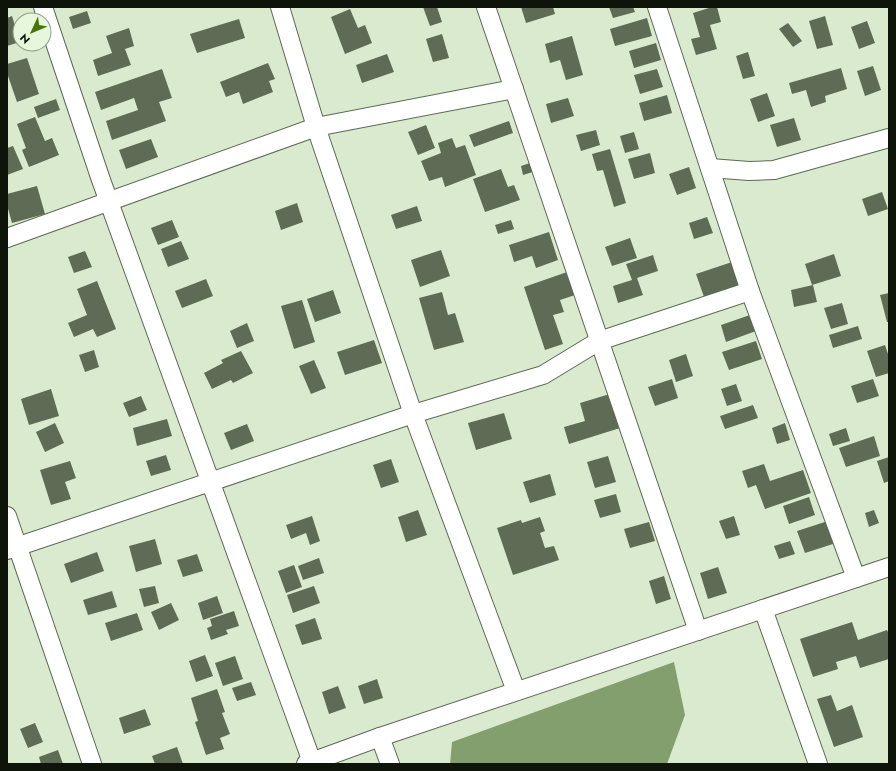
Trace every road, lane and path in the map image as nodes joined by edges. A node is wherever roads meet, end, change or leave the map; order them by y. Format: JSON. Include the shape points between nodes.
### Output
{"nodes":[{"id":1,"x":43,"y":7,"type":"edge"},
{"id":2,"x":280,"y":7,"type":"edge"},
{"id":3,"x":486,"y":7,"type":"edge"},
{"id":4,"x":657,"y":7,"type":"edge"},
{"id":5,"x":514,"y":89,"type":"junction"},
{"id":6,"x":316,"y":126,"type":"junction"},
{"id":7,"x":889,"y":138,"type":"edge"},
{"id":8,"x":710,"y":168,"type":"junction"},
{"id":9,"x":109,"y":201,"type":"junction"},
{"id":10,"x":7,"y":238,"type":"edge"},
{"id":11,"x":750,"y":291,"type":"junction"},
{"id":12,"x":599,"y":341,"type":"junction"},
{"id":13,"x":413,"y":414,"type":"junction"},
{"id":14,"x":211,"y":482,"type":"junction"},
{"id":15,"x":7,"y":516,"type":"edge"},
{"id":16,"x":12,"y":549,"type":"edge"},
{"id":17,"x":889,"y":566,"type":"edge"},
{"id":18,"x":856,"y":578,"type":"junction"},
{"id":19,"x":763,"y":609,"type":"junction"},
{"id":20,"x":698,"y":631,"type":"junction"},
{"id":21,"x":516,"y":691,"type":"junction"},
{"id":22,"x":380,"y":737,"type":"junction"},
{"id":23,"x":309,"y":763,"type":"edge"},
{"id":24,"x":92,"y":764,"type":"edge"},
{"id":25,"x":390,"y":764,"type":"edge"},
{"id":26,"x":818,"y":764,"type":"edge"}],
"edges":[{"from":1,"to":9,"type":"street"},
{"from":2,"to":6,"type":"street"},
{"from":3,"to":5,"type":"street"},
{"from":4,"to":8,"type":"street"},
{"from":5,"to":6,"type":"street"},
{"from":5,"to":12,"type":"street"},
{"from":6,"to":9,"type":"street"},
{"from":6,"to":13,"type":"street"},
{"from":7,"to":8,"type":"street","via":[[774,170]]},
{"from":8,"to":11,"type":"street"},
{"from":9,"to":10,"type":"street"},
{"from":9,"to":14,"type":"street"},
{"from":11,"to":12,"type":"street"},
{"from":11,"to":18,"type":"street"},
{"from":12,"to":13,"type":"street","via":[[543,375]]},
{"from":12,"to":20,"type":"street"},
{"from":13,"to":14,"type":"street"},
{"from":13,"to":21,"type":"street"},
{"from":14,"to":16,"type":"street"},
{"from":14,"to":23,"type":"street"},
{"from":15,"to":16,"type":"street"},
{"from":16,"to":24,"type":"street"},
{"from":17,"to":18,"type":"street"},
{"from":18,"to":19,"type":"street"},
{"from":19,"to":20,"type":"street"},
{"from":19,"to":26,"type":"street"},
{"from":20,"to":21,"type":"street"},
{"from":21,"to":22,"type":"street"},
{"from":22,"to":23,"type":"street"},
{"from":22,"to":25,"type":"street"}]}
